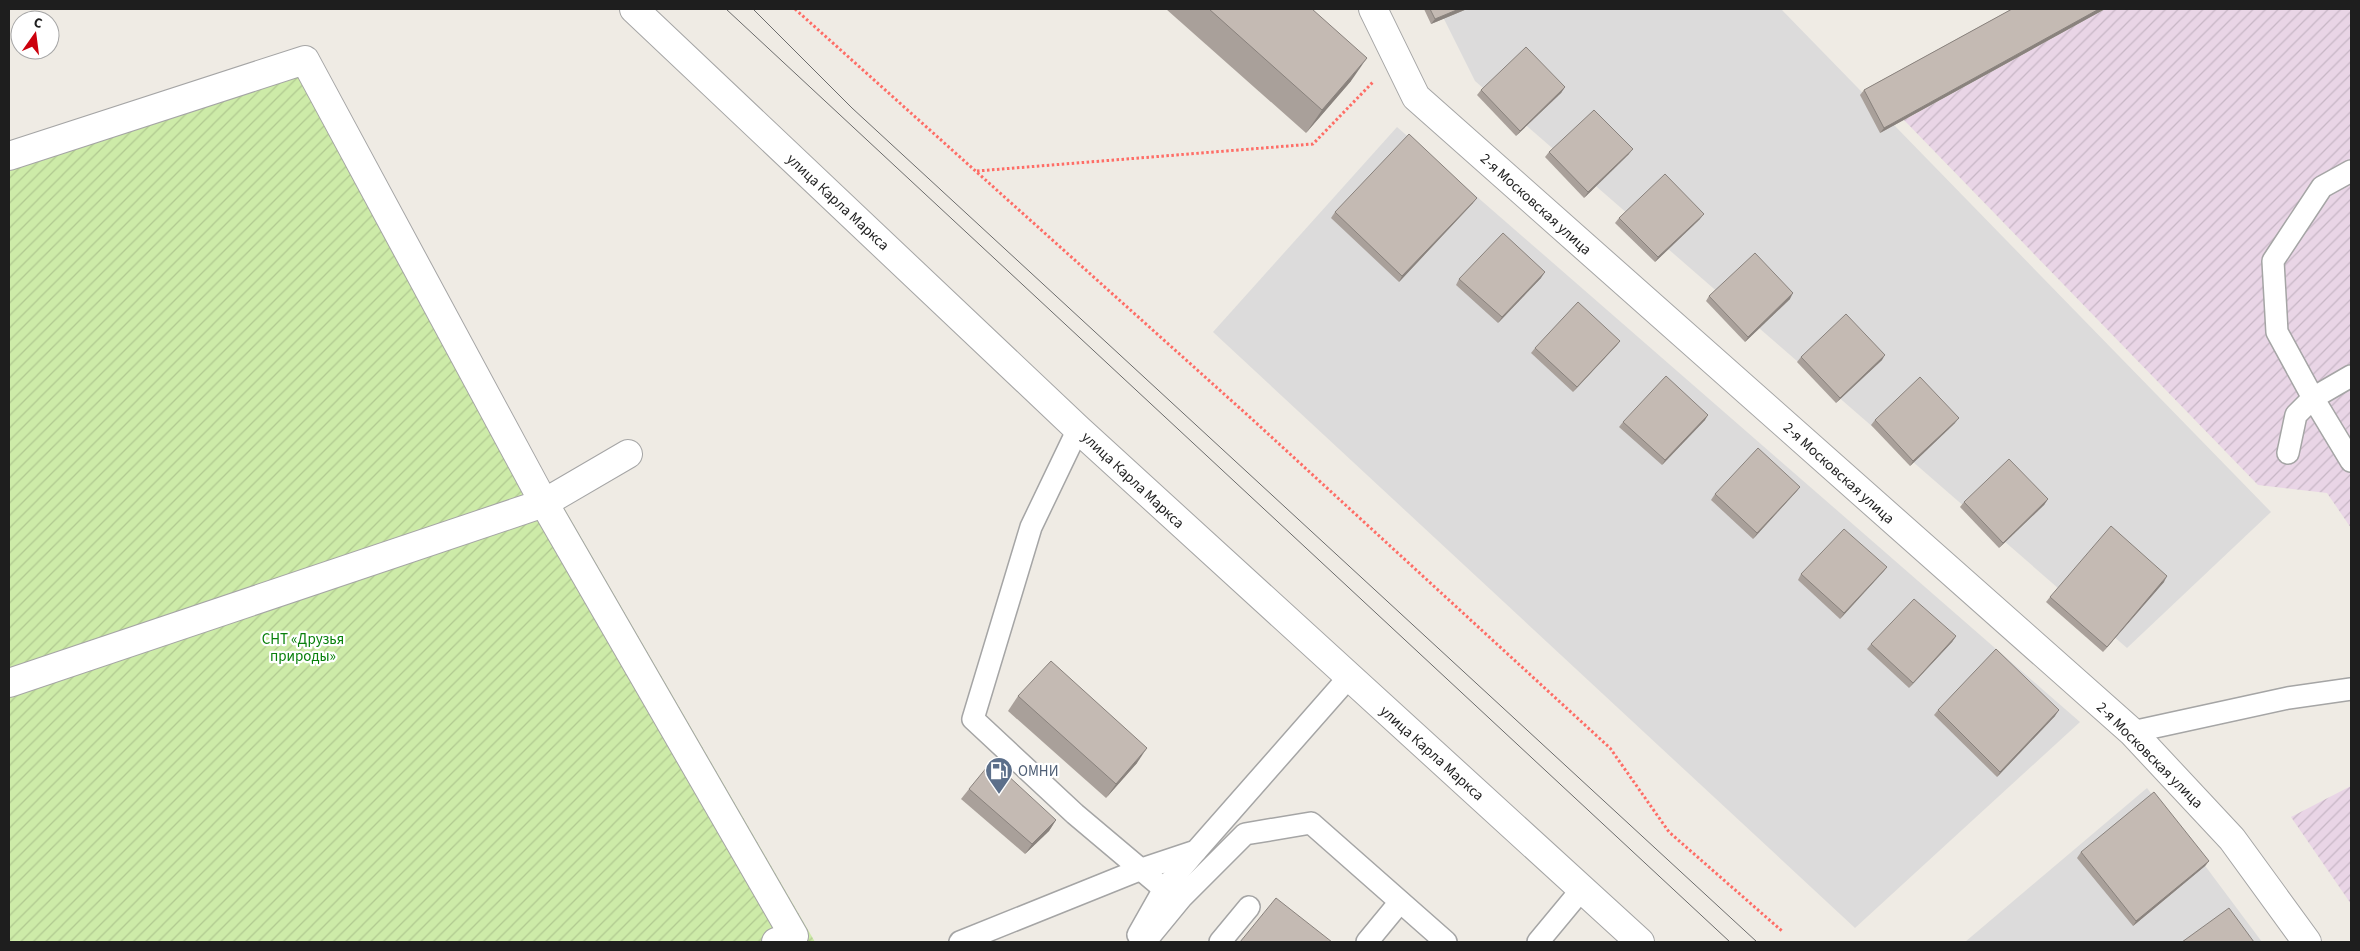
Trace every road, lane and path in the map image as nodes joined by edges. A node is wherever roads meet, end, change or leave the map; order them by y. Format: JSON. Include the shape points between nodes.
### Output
{"nodes":[{"id":1,"x":634,"y":9,"type":"edge"},
{"id":2,"x":795,"y":9,"type":"edge"},
{"id":3,"x":1373,"y":9,"type":"edge"},
{"id":4,"x":1378,"y":76,"type":"dead end"},
{"id":5,"x":9,"y":156,"type":"edge"},
{"id":6,"x":976,"y":171,"type":"junction"},
{"id":7,"x":2351,"y":171,"type":"edge"},
{"id":8,"x":2351,"y":376,"type":"edge"},
{"id":9,"x":2313,"y":398,"type":"junction"},
{"id":10,"x":1078,"y":429,"type":"junction"},
{"id":11,"x":2288,"y":453,"type":"dead end"},
{"id":12,"x":628,"y":454,"type":"dead end"},
{"id":13,"x":2351,"y":461,"type":"edge"},
{"id":14,"x":544,"y":503,"type":"junction"},
{"id":15,"x":1349,"y":677,"type":"junction"},
{"id":16,"x":9,"y":683,"type":"edge"},
{"id":17,"x":2351,"y":690,"type":"edge"},
{"id":18,"x":2132,"y":732,"type":"junction"},
{"id":19,"x":1196,"y":851,"type":"junction"},
{"id":20,"x":1138,"y":870,"type":"junction"},
{"id":21,"x":1164,"y":889,"type":"junction"},
{"id":22,"x":1582,"y":889,"type":"junction"},
{"id":23,"x":1400,"y":902,"type":"junction"},
{"id":24,"x":1249,"y":907,"type":"dead end"},
{"id":25,"x":1782,"y":931,"type":"dead end"},
{"id":26,"x":776,"y":942,"type":"edge"},
{"id":27,"x":960,"y":942,"type":"edge"},
{"id":28,"x":1134,"y":942,"type":"edge"},
{"id":29,"x":1146,"y":942,"type":"edge"},
{"id":30,"x":1220,"y":942,"type":"edge"},
{"id":31,"x":1367,"y":942,"type":"edge"},
{"id":32,"x":1446,"y":942,"type":"edge"},
{"id":33,"x":1538,"y":942,"type":"edge"},
{"id":34,"x":1640,"y":942,"type":"edge"},
{"id":35,"x":2307,"y":942,"type":"edge"}],
"edges":[{"from":1,"to":10,"type":"street","name":"улица Карла Маркса"},
{"from":2,"to":6,"type":"path"},
{"from":3,"to":18,"type":"street","name":"2-я Московская улица","via":[[1416,97]]},
{"from":4,"to":6,"type":"path","via":[[1313,144]]},
{"from":5,"to":14,"type":"street","via":[[305,60]]},
{"from":6,"to":25,"type":"path","via":[[1610,748],[1669,832]]},
{"from":7,"to":9,"type":"lane","via":[[2322,187],[2273,262],[2277,332]]},
{"from":8,"to":9,"type":"lane"},
{"from":9,"to":11,"type":"lane","via":[[2296,415]]},
{"from":9,"to":13,"type":"lane"},
{"from":10,"to":15,"type":"street","name":"улица Карла Маркса"},
{"from":10,"to":20,"type":"lane","via":[[1031,527],[973,719]]},
{"from":12,"to":14,"type":"street"},
{"from":14,"to":16,"type":"street"},
{"from":14,"to":26,"type":"street","via":[[794,936]]},
{"from":15,"to":19,"type":"lane"},
{"from":15,"to":22,"type":"street","name":"улица Карла Маркса"},
{"from":17,"to":18,"type":"lane","via":[[2288,698]]},
{"from":18,"to":35,"type":"street","name":"2-я Московская улица","via":[[2232,839]]},
{"from":19,"to":20,"type":"lane"},
{"from":19,"to":21,"type":"lane"},
{"from":20,"to":21,"type":"lane"},
{"from":20,"to":27,"type":"lane"},
{"from":21,"to":28,"type":"lane"},
{"from":22,"to":33,"type":"lane"},
{"from":22,"to":34,"type":"street","name":"улица Карла Маркса"},
{"from":23,"to":29,"type":"lane","via":[[1311,823],[1245,834],[1182,897]]},
{"from":23,"to":31,"type":"lane"},
{"from":23,"to":32,"type":"lane"},
{"from":24,"to":30,"type":"lane"}]}
